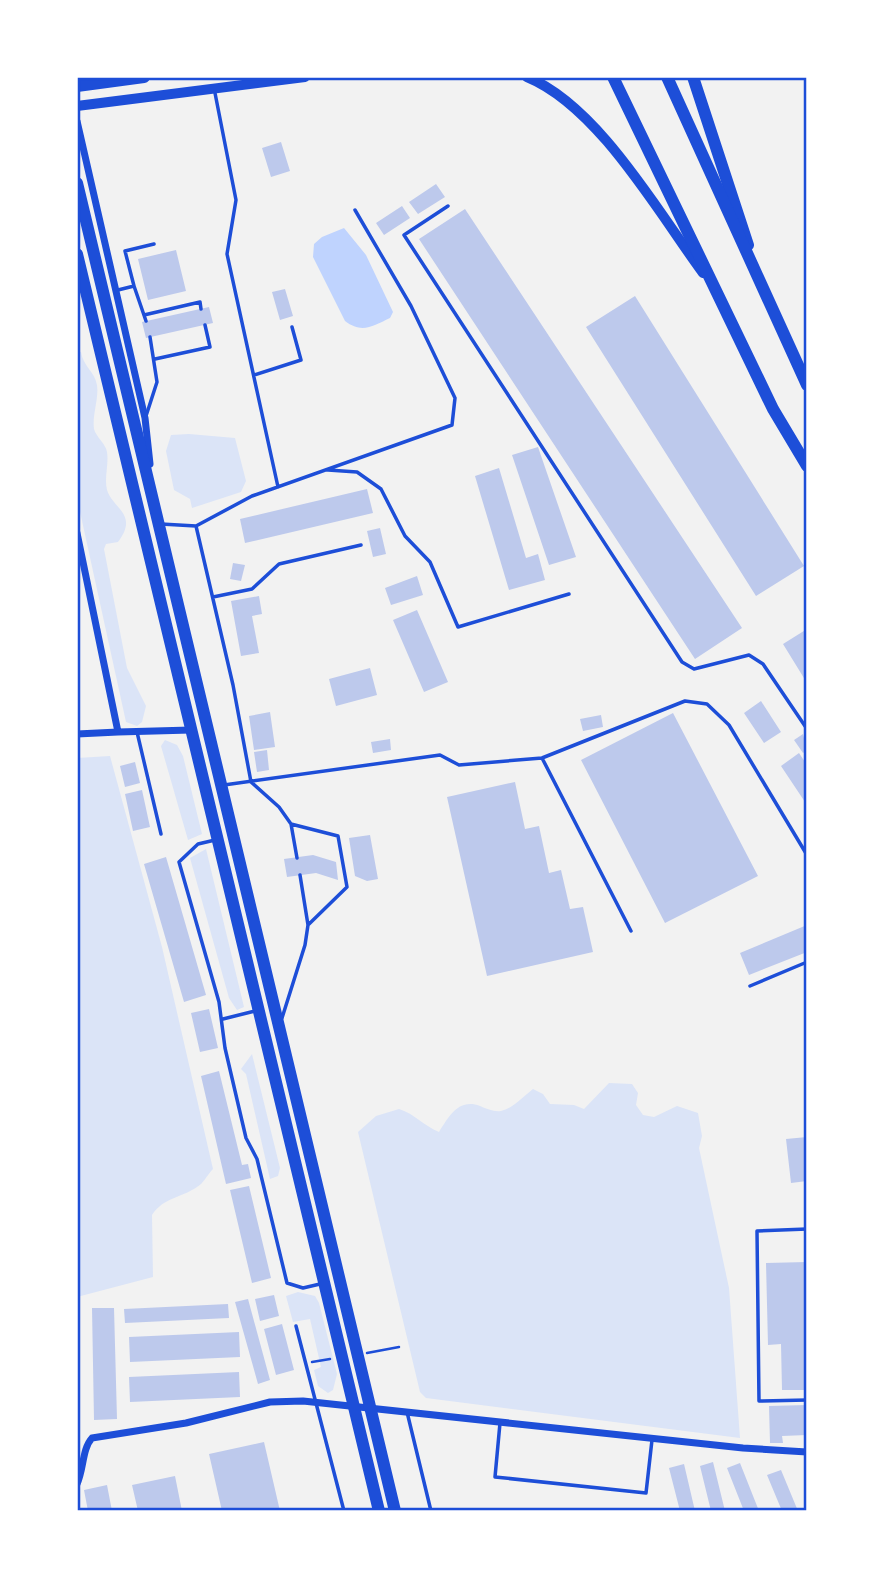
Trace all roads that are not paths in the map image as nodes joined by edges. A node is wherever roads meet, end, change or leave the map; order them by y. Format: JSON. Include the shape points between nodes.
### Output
{"nodes":[{"id":1,"x":144,"y":77,"type":"edge"},
{"id":2,"x":305,"y":77,"type":"edge"},
{"id":3,"x":527,"y":77,"type":"edge"},
{"id":4,"x":613,"y":77,"type":"edge"},
{"id":5,"x":667,"y":77,"type":"edge"},
{"id":6,"x":693,"y":77,"type":"edge"},
{"id":7,"x":77,"y":86,"type":"edge"},
{"id":8,"x":215,"y":93,"type":"dead end"},
{"id":9,"x":77,"y":106,"type":"edge"},
{"id":10,"x":77,"y":121,"type":"edge"},
{"id":11,"x":77,"y":183,"type":"edge"},
{"id":12,"x":448,"y":206,"type":"dead end"},
{"id":13,"x":355,"y":210,"type":"dead end"},
{"id":14,"x":154,"y":244,"type":"dead end"},
{"id":15,"x":77,"y":254,"type":"edge"},
{"id":16,"x":711,"y":283,"type":"junction"},
{"id":17,"x":762,"y":285,"type":"junction"},
{"id":18,"x":134,"y":286,"type":"junction"},
{"id":19,"x":117,"y":290,"type":"junction"},
{"id":20,"x":201,"y":309,"type":"dead end"},
{"id":21,"x":144,"y":315,"type":"junction"},
{"id":22,"x":146,"y":321,"type":"dead end"},
{"id":23,"x":205,"y":324,"type":"dead end"},
{"id":24,"x":292,"y":327,"type":"dead end"},
{"id":25,"x":150,"y":337,"type":"dead end"},
{"id":26,"x":155,"y":359,"type":"junction"},
{"id":27,"x":254,"y":375,"type":"junction"},
{"id":28,"x":807,"y":385,"type":"edge"},
{"id":29,"x":145,"y":418,"type":"junction"},
{"id":30,"x":807,"y":466,"type":"edge"},
{"id":31,"x":326,"y":470,"type":"junction"},
{"id":32,"x":278,"y":487,"type":"junction"},
{"id":33,"x":156,"y":519,"type":"junction"},
{"id":34,"x":197,"y":526,"type":"junction"},
{"id":35,"x":77,"y":533,"type":"edge"},
{"id":36,"x":361,"y":545,"type":"dead end"},
{"id":37,"x":79,"y":549,"type":"edge"},
{"id":38,"x":569,"y":594,"type":"dead end"},
{"id":39,"x":213,"y":597,"type":"junction"},
{"id":40,"x":807,"y":729,"type":"edge"},
{"id":41,"x":191,"y":730,"type":"junction"},
{"id":42,"x":118,"y":732,"type":"junction"},
{"id":43,"x":137,"y":732,"type":"junction"},
{"id":44,"x":77,"y":734,"type":"edge"},
{"id":45,"x":542,"y":758,"type":"junction"},
{"id":46,"x":251,"y":782,"type":"junction"},
{"id":47,"x":220,"y":786,"type":"junction"},
{"id":48,"x":291,"y":824,"type":"junction"},
{"id":49,"x":161,"y":834,"type":"dead end"},
{"id":50,"x":217,"y":840,"type":"junction"},
{"id":51,"x":807,"y":855,"type":"edge"},
{"id":52,"x":297,"y":858,"type":"dead end"},
{"id":53,"x":300,"y":875,"type":"dead end"},
{"id":54,"x":308,"y":925,"type":"junction"},
{"id":55,"x":631,"y":931,"type":"dead end"},
{"id":56,"x":807,"y":962,"type":"edge"},
{"id":57,"x":750,"y":986,"type":"dead end"},
{"id":58,"x":258,"y":1010,"type":"junction"},
{"id":59,"x":223,"y":1019,"type":"junction"},
{"id":60,"x":279,"y":1026,"type":"junction"},
{"id":61,"x":807,"y":1229,"type":"edge"},
{"id":62,"x":324,"y":1283,"type":"junction"},
{"id":63,"x":296,"y":1326,"type":"dead end"},
{"id":64,"x":807,"y":1400,"type":"edge"},
{"id":65,"x":315,"y":1401,"type":"junction"},
{"id":66,"x":354,"y":1405,"type":"junction"},
{"id":67,"x":370,"y":1407,"type":"junction"},
{"id":68,"x":407,"y":1412,"type":"junction"},
{"id":69,"x":500,"y":1421,"type":"junction"},
{"id":70,"x":652,"y":1438,"type":"junction"},
{"id":71,"x":807,"y":1452,"type":"edge"},
{"id":72,"x":77,"y":1484,"type":"edge"},
{"id":73,"x":344,"y":1511,"type":"edge"},
{"id":74,"x":379,"y":1511,"type":"edge"},
{"id":75,"x":395,"y":1511,"type":"edge"},
{"id":76,"x":431,"y":1511,"type":"edge"}],
"edges":[{"from":1,"to":7,"type":"main road"},
{"from":2,"to":9,"type":"main road"},
{"from":3,"to":16,"type":"main road","via":[[595,126]]},
{"from":4,"to":16,"type":"main road"},
{"from":5,"to":17,"type":"main road"},
{"from":6,"to":17,"type":"main road"},
{"from":8,"to":27,"type":"lane","via":[[236,200],[227,254]]},
{"from":10,"to":19,"type":"street"},
{"from":11,"to":33,"type":"main road"},
{"from":12,"to":40,"type":"lane","via":[[404,235],[682,662],[694,669],[749,655],[764,664]]},
{"from":13,"to":31,"type":"lane","via":[[411,306],[455,398],[452,425]]},
{"from":14,"to":18,"type":"lane","via":[[125,251]]},
{"from":15,"to":41,"type":"main road"},
{"from":16,"to":30,"type":"main road","via":[[773,409]]},
{"from":17,"to":28,"type":"main road"},
{"from":18,"to":19,"type":"lane"},
{"from":18,"to":21,"type":"lane"},
{"from":19,"to":29,"type":"street"},
{"from":20,"to":21,"type":"lane","via":[[200,302]]},
{"from":21,"to":22,"type":"lane"},
{"from":23,"to":26,"type":"lane","via":[[210,346]]},
{"from":24,"to":27,"type":"lane","via":[[301,360]]},
{"from":25,"to":26,"type":"lane"},
{"from":26,"to":29,"type":"lane","via":[[157,382]]},
{"from":27,"to":32,"type":"lane"},
{"from":29,"to":33,"type":"street"},
{"from":31,"to":32,"type":"lane"},
{"from":31,"to":38,"type":"lane","via":[[356,472],[382,489],[405,536],[430,562],[458,627]]},
{"from":32,"to":34,"type":"lane"},
{"from":33,"to":34,"type":"lane"},
{"from":33,"to":47,"type":"main road"},
{"from":34,"to":39,"type":"lane"},
{"from":35,"to":37,"type":"street"},
{"from":36,"to":39,"type":"lane","via":[[279,564],[252,589]]},
{"from":37,"to":42,"type":"street"},
{"from":39,"to":46,"type":"lane"},
{"from":41,"to":43,"type":"street"},
{"from":41,"to":50,"type":"main road"},
{"from":42,"to":43,"type":"street"},
{"from":42,"to":44,"type":"street"},
{"from":43,"to":49,"type":"lane"},
{"from":45,"to":46,"type":"lane","via":[[459,765],[440,755]]},
{"from":45,"to":51,"type":"lane","via":[[685,701],[706,704],[729,725]]},
{"from":45,"to":55,"type":"lane"},
{"from":46,"to":47,"type":"lane"},
{"from":46,"to":48,"type":"lane"},
{"from":47,"to":60,"type":"main road"},
{"from":48,"to":52,"type":"lane"},
{"from":48,"to":54,"type":"lane","via":[[338,836],[347,887]]},
{"from":50,"to":58,"type":"main road"},
{"from":50,"to":59,"type":"lane","via":[[198,844],[179,862]]},
{"from":53,"to":54,"type":"lane"},
{"from":54,"to":60,"type":"lane"},
{"from":56,"to":57,"type":"lane"},
{"from":58,"to":59,"type":"lane"},
{"from":58,"to":62,"type":"main road"},
{"from":59,"to":62,"type":"lane","via":[[225,1048],[246,1138],[257,1159],[287,1283],[303,1288]]},
{"from":60,"to":67,"type":"main road"},
{"from":61,"to":64,"type":"lane","via":[[757,1231],[758,1401]]},
{"from":62,"to":66,"type":"main road"},
{"from":63,"to":65,"type":"lane"},
{"from":65,"to":66,"type":"street"},
{"from":65,"to":72,"type":"street","via":[[270,1402],[186,1423],[92,1438]]},
{"from":65,"to":73,"type":"lane"},
{"from":66,"to":67,"type":"street"},
{"from":66,"to":74,"type":"main road"},
{"from":67,"to":68,"type":"street"},
{"from":67,"to":75,"type":"main road"},
{"from":68,"to":69,"type":"street"},
{"from":68,"to":76,"type":"lane"},
{"from":69,"to":70,"type":"street"},
{"from":69,"to":70,"type":"lane","via":[[495,1477],[646,1493]]},
{"from":70,"to":71,"type":"street"}]}
